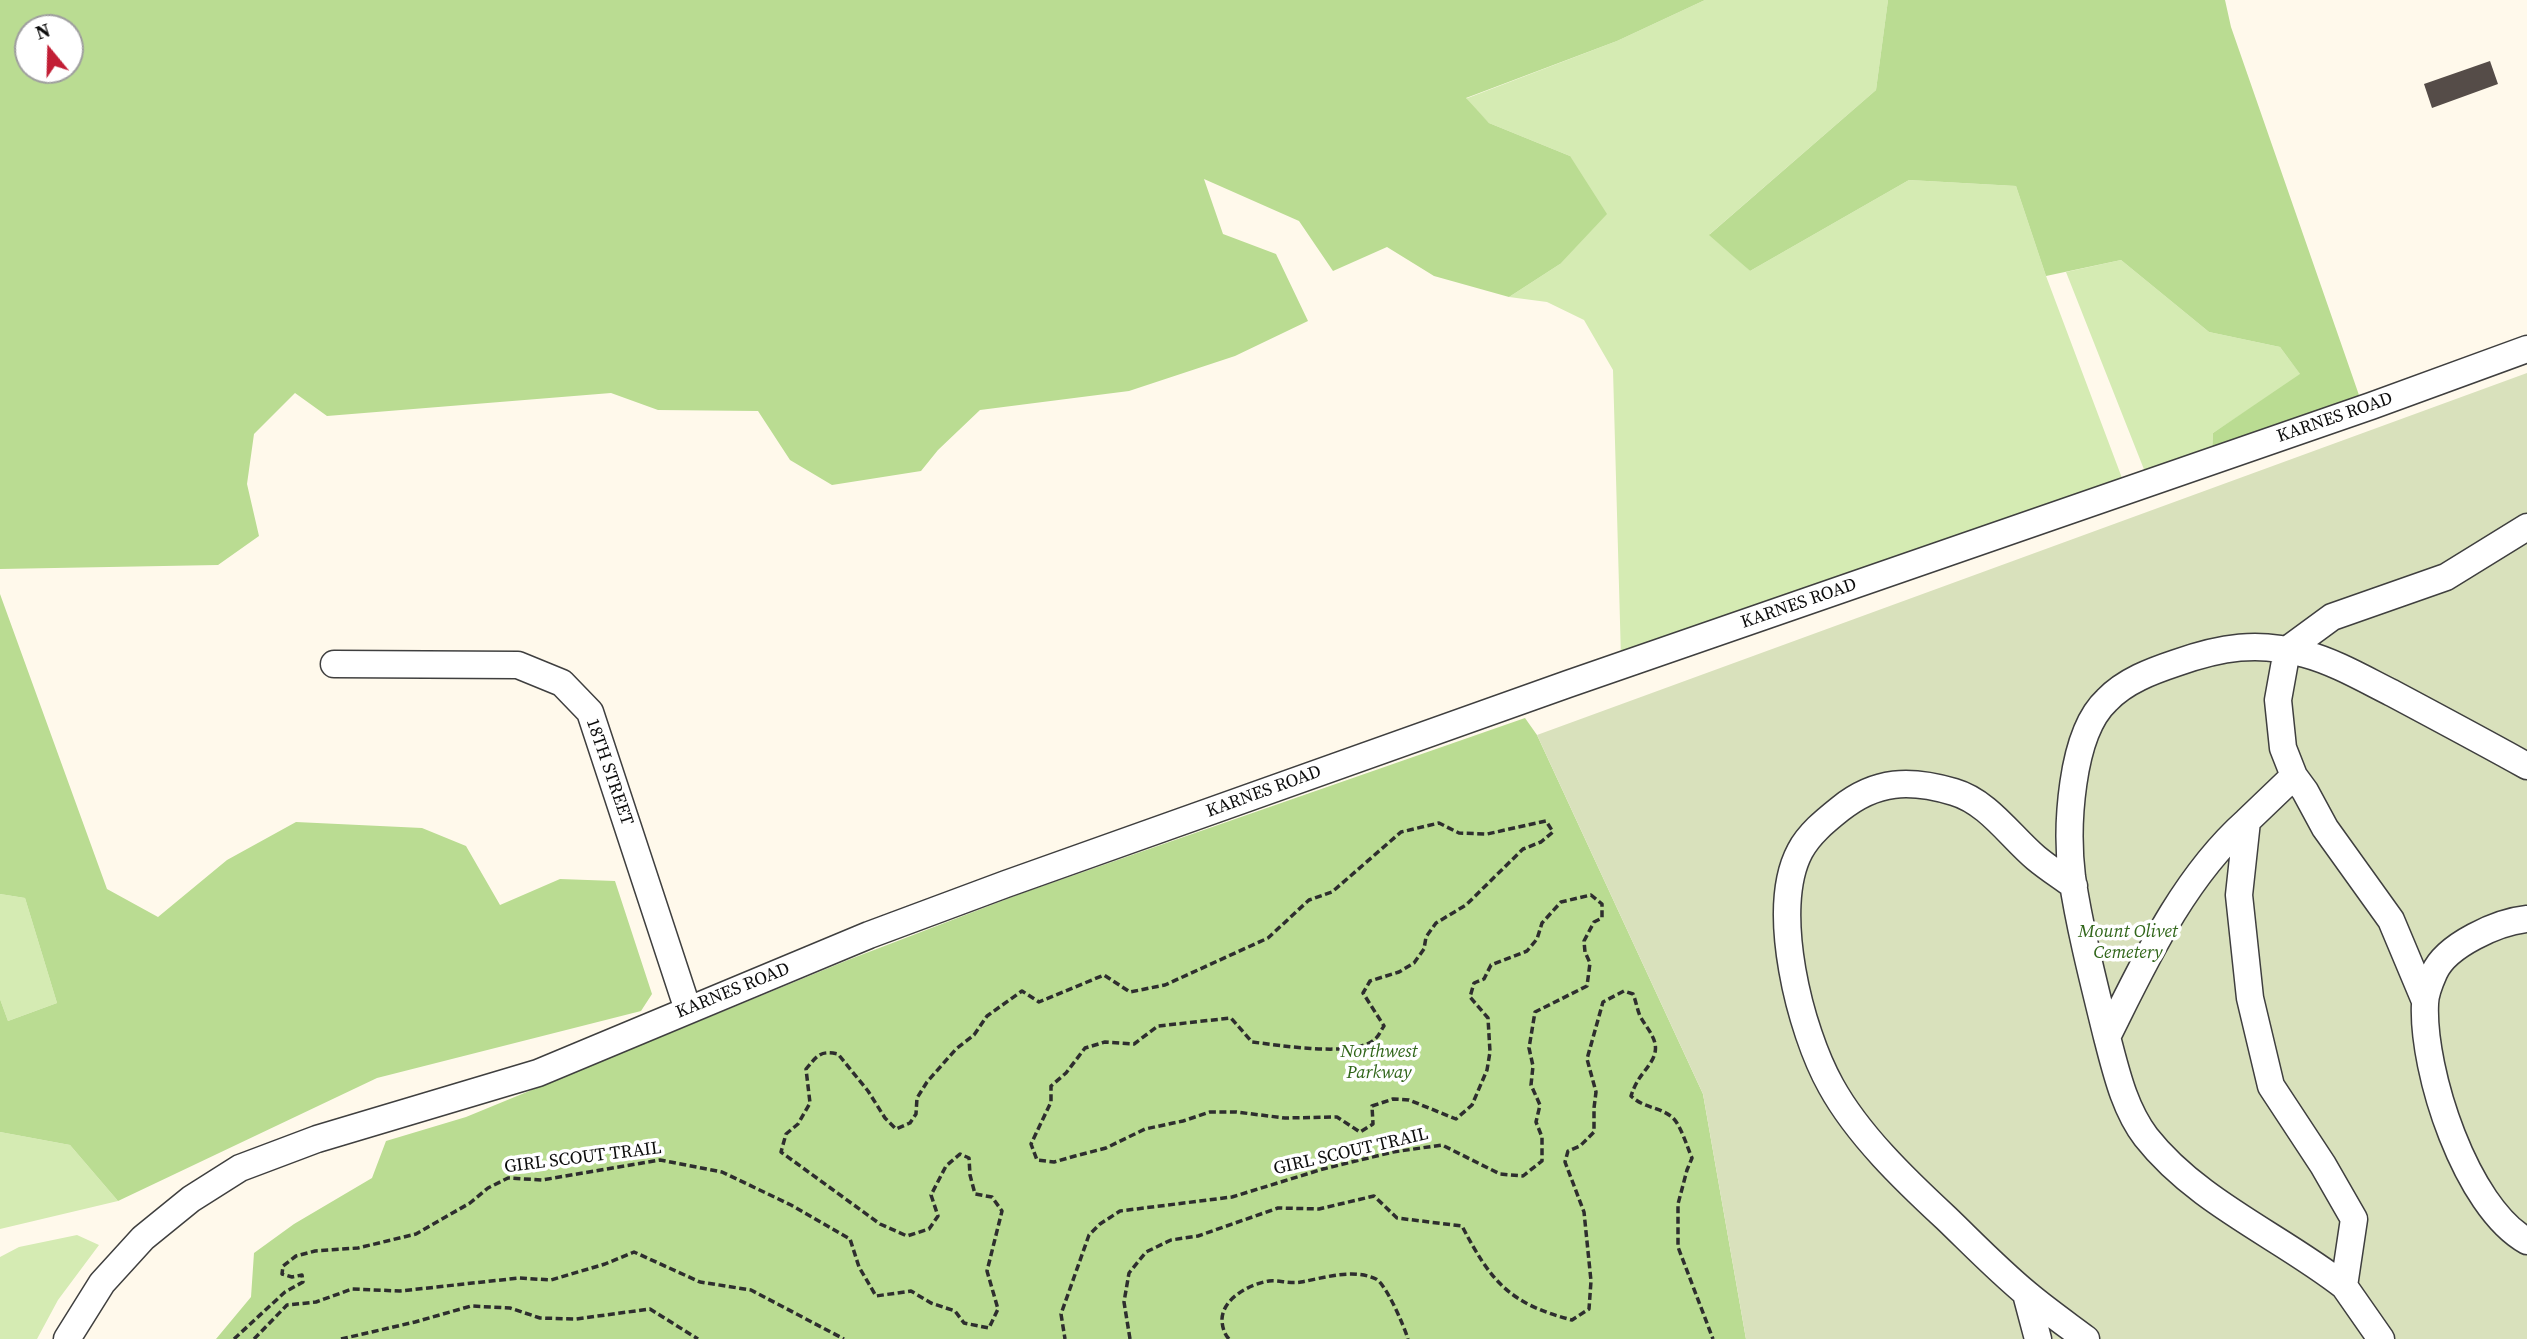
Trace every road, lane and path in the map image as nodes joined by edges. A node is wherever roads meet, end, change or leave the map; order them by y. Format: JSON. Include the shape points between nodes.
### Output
{"nodes":[{"id":1,"x":2527,"y":349,"type":"edge"},
{"id":2,"x":2527,"y":527,"type":"edge"},
{"id":3,"x":2287,"y":650,"type":"junction"},
{"id":4,"x":334,"y":664,"type":"dead end"},
{"id":5,"x":2527,"y":766,"type":"edge"},
{"id":6,"x":2294,"y":776,"type":"junction"},
{"id":7,"x":2247,"y":821,"type":"junction"},
{"id":8,"x":2074,"y":886,"type":"junction"},
{"id":9,"x":2527,"y":919,"type":"edge"},
{"id":10,"x":2425,"y":1001,"type":"junction"},
{"id":11,"x":688,"y":1010,"type":"junction"},
{"id":12,"x":2107,"y":1037,"type":"junction"},
{"id":13,"x":2527,"y":1241,"type":"edge"},
{"id":14,"x":2344,"y":1286,"type":"junction"},
{"id":15,"x":2026,"y":1294,"type":"junction"},
{"id":16,"x":67,"y":1339,"type":"edge"},
{"id":17,"x":234,"y":1339,"type":"edge"},
{"id":18,"x":254,"y":1339,"type":"edge"},
{"id":19,"x":341,"y":1339,"type":"edge"},
{"id":20,"x":698,"y":1339,"type":"edge"},
{"id":21,"x":844,"y":1339,"type":"edge"},
{"id":22,"x":1065,"y":1339,"type":"edge"},
{"id":23,"x":1130,"y":1339,"type":"edge"},
{"id":24,"x":1228,"y":1339,"type":"edge"},
{"id":25,"x":1408,"y":1339,"type":"edge"},
{"id":26,"x":1713,"y":1339,"type":"edge"},
{"id":27,"x":2038,"y":1339,"type":"edge"},
{"id":28,"x":2086,"y":1339,"type":"edge"},
{"id":29,"x":2381,"y":1339,"type":"edge"}],
"edges":[{"from":1,"to":11,"type":"street","name":"KARNES ROAD","via":[[1019,879]]},
{"from":2,"to":3,"type":"street","via":[[2446,577],[2332,617]]},
{"from":3,"to":5,"type":"street","via":[[2324,660],[2374,684]]},
{"from":3,"to":6,"type":"street","via":[[2278,700],[2283,748]]},
{"from":3,"to":8,"type":"street","via":[[2254,646],[2212,650],[2157,669],[2105,701],[2081,745],[2072,787]]},
{"from":4,"to":11,"type":"street","name":"18TH STREET","via":[[519,665],[562,683],[590,712]]},
{"from":6,"to":7,"type":"street"},
{"from":6,"to":10,"type":"street","via":[[2390,920]]},
{"from":7,"to":12,"type":"street","via":[[2221,844],[2159,936]]},
{"from":7,"to":14,"type":"street","via":[[2239,895],[2250,998],[2271,1086],[2354,1219]]},
{"from":8,"to":12,"type":"street"},
{"from":8,"to":15,"type":"street","via":[[1979,806],[1957,793],[1900,783],[1876,787],[1835,813],[1812,833],[1792,869],[1788,938],[1793,980],[1832,1087],[1904,1178]]},
{"from":9,"to":10,"type":"street","via":[[2497,925],[2445,958],[2434,971]]},
{"from":10,"to":13,"type":"street","via":[[2433,1069],[2457,1149],[2497,1213]]},
{"from":11,"to":16,"type":"street","name":"KARNES ROAD","via":[[538,1073],[317,1139],[240,1168],[191,1199],[143,1238],[102,1283]]},
{"from":12,"to":14,"type":"street","via":[[2122,1089],[2146,1136],[2169,1161],[2213,1199]]},
{"from":14,"to":29,"type":"street"},
{"from":15,"to":27,"type":"street"},
{"from":15,"to":28,"type":"street"},
{"from":17,"to":22,"type":"path","name":"GIRL SCOUT TRAIL","via":[[285,1292],[303,1282],[302,1275],[282,1274],[283,1266],[296,1256],[416,1234],[508,1178],[542,1180],[660,1160],[722,1172],[850,1239],[876,1296],[911,1291],[955,1311],[964,1323],[989,1328],[998,1309],[987,1271],[1002,1211],[992,1196],[975,1194],[969,1158],[960,1154],[946,1166],[931,1195],[938,1216],[929,1229],[907,1236],[880,1224],[781,1152],[786,1134],[810,1103],[806,1069],[816,1057],[827,1051],[838,1054],[896,1129],[910,1123],[926,1082],[956,1049],[974,1035],[987,1016],[1022,991],[1038,1002],[1104,975],[1130,992],[1165,985],[1268,938],[1309,900],[1332,892],[1401,832],[1439,823],[1459,833],[1487,834],[1546,821],[1553,832],[1523,849],[1466,905],[1436,923],[1414,963],[1370,981],[1363,993],[1384,1026],[1374,1041],[1350,1049],[1252,1042],[1231,1018],[1158,1026],[1134,1044],[1105,1042],[1085,1048],[1051,1086],[1051,1102],[1031,1144],[1037,1160],[1054,1162],[1106,1148],[1145,1129],[1210,1112],[1337,1117],[1360,1132],[1373,1124],[1372,1106],[1393,1099],[1409,1100],[1457,1119],[1472,1105],[1490,1052],[1488,1018],[1470,997],[1474,983],[1484,979],[1492,965],[1527,951],[1542,923],[1561,902],[1591,895],[1602,904],[1602,918],[1594,922],[1584,941],[1590,963],[1587,986],[1535,1012],[1529,1048],[1531,1086],[1540,1105],[1536,1122],[1542,1137],[1542,1161],[1523,1177],[1500,1174],[1442,1145],[1323,1169],[1231,1197],[1120,1212],[1089,1235],[1061,1314]]},
{"from":18,"to":21,"type":"path","via":[[287,1305],[316,1302],[352,1289],[400,1291],[519,1278],[551,1280],[634,1252],[701,1282],[751,1290]]},
{"from":19,"to":20,"type":"path","via":[[471,1306],[576,1319],[650,1309]]},
{"from":23,"to":26,"type":"path","via":[[1124,1302],[1129,1273],[1146,1252],[1278,1208],[1319,1209],[1374,1196],[1397,1218],[1462,1226],[1489,1272],[1516,1299],[1572,1321],[1588,1309],[1591,1281],[1584,1212],[1564,1162],[1569,1151],[1594,1132],[1596,1092],[1587,1059],[1603,1002],[1624,990],[1633,994],[1656,1047],[1631,1096],[1640,1105],[1673,1118],[1692,1158],[1678,1204],[1678,1247]]},
{"from":24,"to":25,"type":"path","via":[[1222,1320],[1225,1306],[1244,1290],[1269,1281],[1297,1283],[1357,1273],[1377,1279],[1387,1288]]}]}
